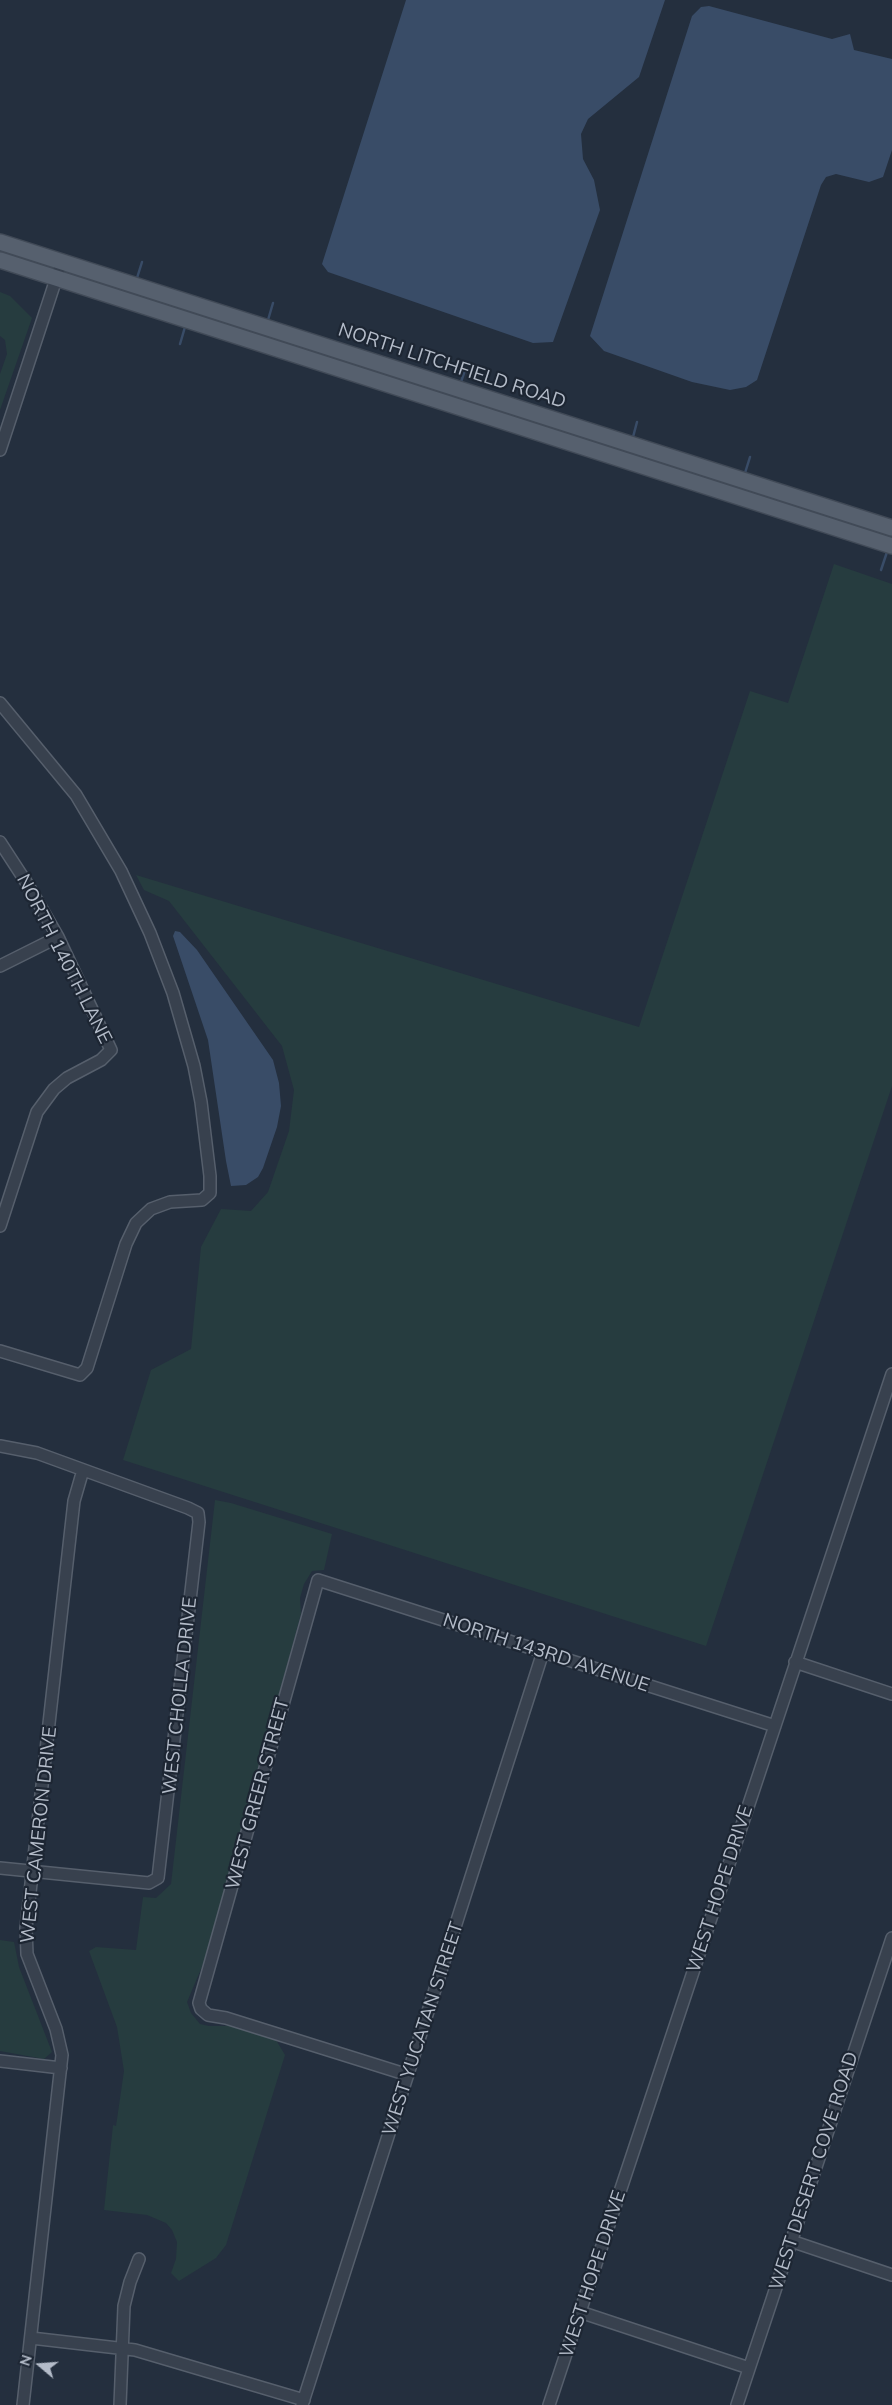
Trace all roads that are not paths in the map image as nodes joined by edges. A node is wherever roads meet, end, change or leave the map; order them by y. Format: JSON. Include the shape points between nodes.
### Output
{"nodes":[{"id":1,"x":0,"y":242,"type":"edge"},
{"id":2,"x":0,"y":260,"type":"edge"},
{"id":3,"x":62,"y":262,"type":"junction"},
{"id":4,"x":56,"y":278,"type":"junction"},
{"id":5,"x":0,"y":450,"type":"edge"},
{"id":6,"x":785,"y":494,"type":"junction"},
{"id":7,"x":780,"y":510,"type":"junction"},
{"id":8,"x":892,"y":528,"type":"edge"},
{"id":9,"x":892,"y":546,"type":"edge"},
{"id":10,"x":0,"y":703,"type":"edge"},
{"id":11,"x":0,"y":842,"type":"edge"},
{"id":12,"x":58,"y":937,"type":"junction"},
{"id":13,"x":0,"y":966,"type":"edge"},
{"id":14,"x":0,"y":1226,"type":"edge"},
{"id":15,"x":0,"y":1351,"type":"edge"},
{"id":16,"x":892,"y":1374,"type":"edge"},
{"id":17,"x":0,"y":1446,"type":"edge"},
{"id":18,"x":83,"y":1470,"type":"junction"},
{"id":19,"x":318,"y":1580,"type":"joint"},
{"id":20,"x":543,"y":1652,"type":"junction"},
{"id":21,"x":795,"y":1662,"type":"junction"},
{"id":22,"x":892,"y":1694,"type":"edge"},
{"id":23,"x":775,"y":1726,"type":"junction"},
{"id":24,"x":0,"y":1868,"type":"edge"},
{"id":25,"x":33,"y":1871,"type":"junction"},
{"id":26,"x":892,"y":1938,"type":"edge"},
{"id":27,"x":0,"y":2061,"type":"edge"},
{"id":28,"x":61,"y":2068,"type":"junction"},
{"id":29,"x":408,"y":2075,"type":"junction"},
{"id":30,"x":791,"y":2241,"type":"junction"},
{"id":31,"x":139,"y":2259,"type":"dead end"},
{"id":32,"x":892,"y":2275,"type":"edge"},
{"id":33,"x":580,"y":2312,"type":"junction"},
{"id":34,"x":31,"y":2338,"type":"junction"},
{"id":35,"x":122,"y":2348,"type":"junction"},
{"id":36,"x":749,"y":2368,"type":"junction"},
{"id":37,"x":303,"y":2403,"type":"edge"},
{"id":38,"x":23,"y":2405,"type":"edge"},
{"id":39,"x":120,"y":2405,"type":"edge"},
{"id":40,"x":549,"y":2405,"type":"edge"},
{"id":41,"x":737,"y":2405,"type":"edge"}],
"edges":[{"from":1,"to":3,"type":"main road","name":"NORTH LITCHFIELD ROAD"},
{"from":2,"to":4,"type":"main road","name":"NORTH LITCHFIELD ROAD"},
{"from":3,"to":4,"type":"street"},
{"from":3,"to":6,"type":"main road","name":"NORTH LITCHFIELD ROAD"},
{"from":4,"to":5,"type":"street"},
{"from":4,"to":7,"type":"main road","name":"NORTH LITCHFIELD ROAD"},
{"from":6,"to":7,"type":"main road"},
{"from":6,"to":8,"type":"main road","name":"NORTH LITCHFIELD ROAD"},
{"from":7,"to":9,"type":"main road","name":"NORTH LITCHFIELD ROAD"},
{"from":10,"to":15,"type":"street","via":[[76,795],[122,871],[150,932],[174,993],[194,1066],[210,1176],[210,1193],[202,1200],[170,1202],[151,1209],[136,1224],[126,1244],[87,1368],[80,1375]]},
{"from":11,"to":12,"type":"street","name":"NORTH 140TH LANE"},
{"from":12,"to":13,"type":"street"},
{"from":12,"to":14,"type":"street","name":"NORTH 140TH LANE","via":[[111,1050],[101,1060],[67,1078],[37,1112]]},
{"from":16,"to":21,"type":"street","name":"WEST HOPE DRIVE"},
{"from":17,"to":18,"type":"street","via":[[24,1449]]},
{"from":18,"to":25,"type":"street","name":"WEST CAMERON DRIVE","via":[[74,1501]]},
{"from":18,"to":25,"type":"street","name":"WEST CHOLLA DRIVE","via":[[198,1513],[158,1878],[149,1883]]},
{"from":19,"to":20,"type":"street","name":"NORTH 143RD AVENUE"},
{"from":19,"to":29,"type":"street","name":"WEST GREER STREET","via":[[200,1996],[201,2008],[208,2015]]},
{"from":20,"to":23,"type":"street","name":"NORTH 143RD AVENUE"},
{"from":20,"to":29,"type":"street","name":"WEST YUCATAN STREET"},
{"from":21,"to":22,"type":"street"},
{"from":21,"to":23,"type":"street","name":"WEST HOPE DRIVE"},
{"from":23,"to":33,"type":"street","name":"WEST HOPE DRIVE"},
{"from":24,"to":25,"type":"street"},
{"from":25,"to":28,"type":"street","name":"WEST CAMERON DRIVE","via":[[26,1928],[27,1954],[56,2029],[62,2055]]},
{"from":26,"to":30,"type":"street","name":"WEST DESERT COVE ROAD"},
{"from":27,"to":28,"type":"street"},
{"from":28,"to":34,"type":"street","name":"WEST CAMERON DRIVE"},
{"from":29,"to":37,"type":"street","name":"WEST YUCATAN STREET"},
{"from":30,"to":32,"type":"street"},
{"from":30,"to":36,"type":"street","name":"WEST DESERT COVE ROAD"},
{"from":31,"to":35,"type":"street","via":[[124,2306]]},
{"from":33,"to":36,"type":"street"},
{"from":33,"to":40,"type":"street","name":"WEST HOPE DRIVE"},
{"from":34,"to":35,"type":"street"},
{"from":34,"to":38,"type":"street","name":"WEST CAMERON DRIVE"},
{"from":35,"to":37,"type":"street","via":[[173,2360]]},
{"from":35,"to":39,"type":"street"},
{"from":36,"to":41,"type":"street","name":"WEST DESERT COVE ROAD"}]}
